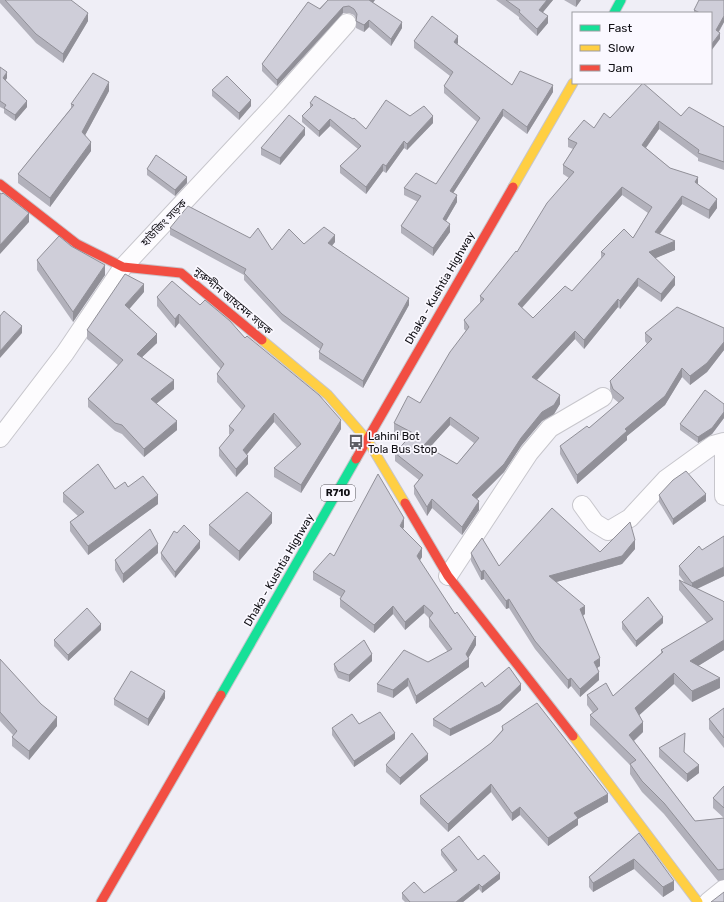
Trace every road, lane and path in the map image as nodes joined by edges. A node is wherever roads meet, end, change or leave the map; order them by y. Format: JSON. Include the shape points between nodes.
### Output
{"nodes":[{"id":1,"x":621,"y":0,"type":"edge"},
{"id":2,"x":615,"y":12,"type":"edge"},
{"id":3,"x":347,"y":23,"type":"dead end"},
{"id":4,"x":572,"y":84,"type":"edge"},
{"id":5,"x":0,"y":184,"type":"edge"},
{"id":6,"x":123,"y":267,"type":"junction"},
{"id":7,"x":603,"y":396,"type":"dead end"},
{"id":8,"x":0,"y":438,"type":"edge"},
{"id":9,"x":368,"y":441,"type":"junction"},
{"id":10,"x":724,"y":442,"type":"edge"},
{"id":11,"x":724,"y":452,"type":"edge"},
{"id":12,"x":724,"y":496,"type":"edge"},
{"id":13,"x":582,"y":506,"type":"dead end"},
{"id":14,"x":448,"y":576,"type":"junction"},
{"id":15,"x":724,"y":889,"type":"edge"},
{"id":16,"x":101,"y":902,"type":"edge"},
{"id":17,"x":698,"y":902,"type":"edge"},
{"id":18,"x":708,"y":902,"type":"edge"}],
"edges":[{"from":1,"to":2,"type":"main road"},
{"from":3,"to":6,"type":"street","name":"হাউজিং সড়ক"},
{"from":4,"to":9,"type":"main road","name":"Dhaka - Kushtia Highway","number":"R710","via":[[403,375]]},
{"from":5,"to":6,"type":"main road","name":"নুরুদ্দীন আহমেদ সড়ক","via":[[77,244]]},
{"from":6,"to":8,"type":"street","name":"হাউজিং সড়ক","via":[[65,354]]},
{"from":6,"to":9,"type":"main road","name":"নুরুদ্দীন আহমেদ সড়ক","via":[[181,273],[328,395]]},
{"from":7,"to":14,"type":"street","via":[[550,428],[529,453]]},
{"from":9,"to":14,"type":"main road","name":"নুরুদ্দীন আহমেদ সড়ক"},
{"from":9,"to":16,"type":"main road","name":"Dhaka - Kushtia Highway","number":"R710"},
{"from":10,"to":13,"type":"street","via":[[713,445],[666,479],[630,518],[608,532],[595,523]]},
{"from":11,"to":12,"type":"street"},
{"from":14,"to":17,"type":"main road","name":"নুরুদ্দীন আহমেদ সড়ক","via":[[618,794]]},
{"from":15,"to":18,"type":"street"}]}
